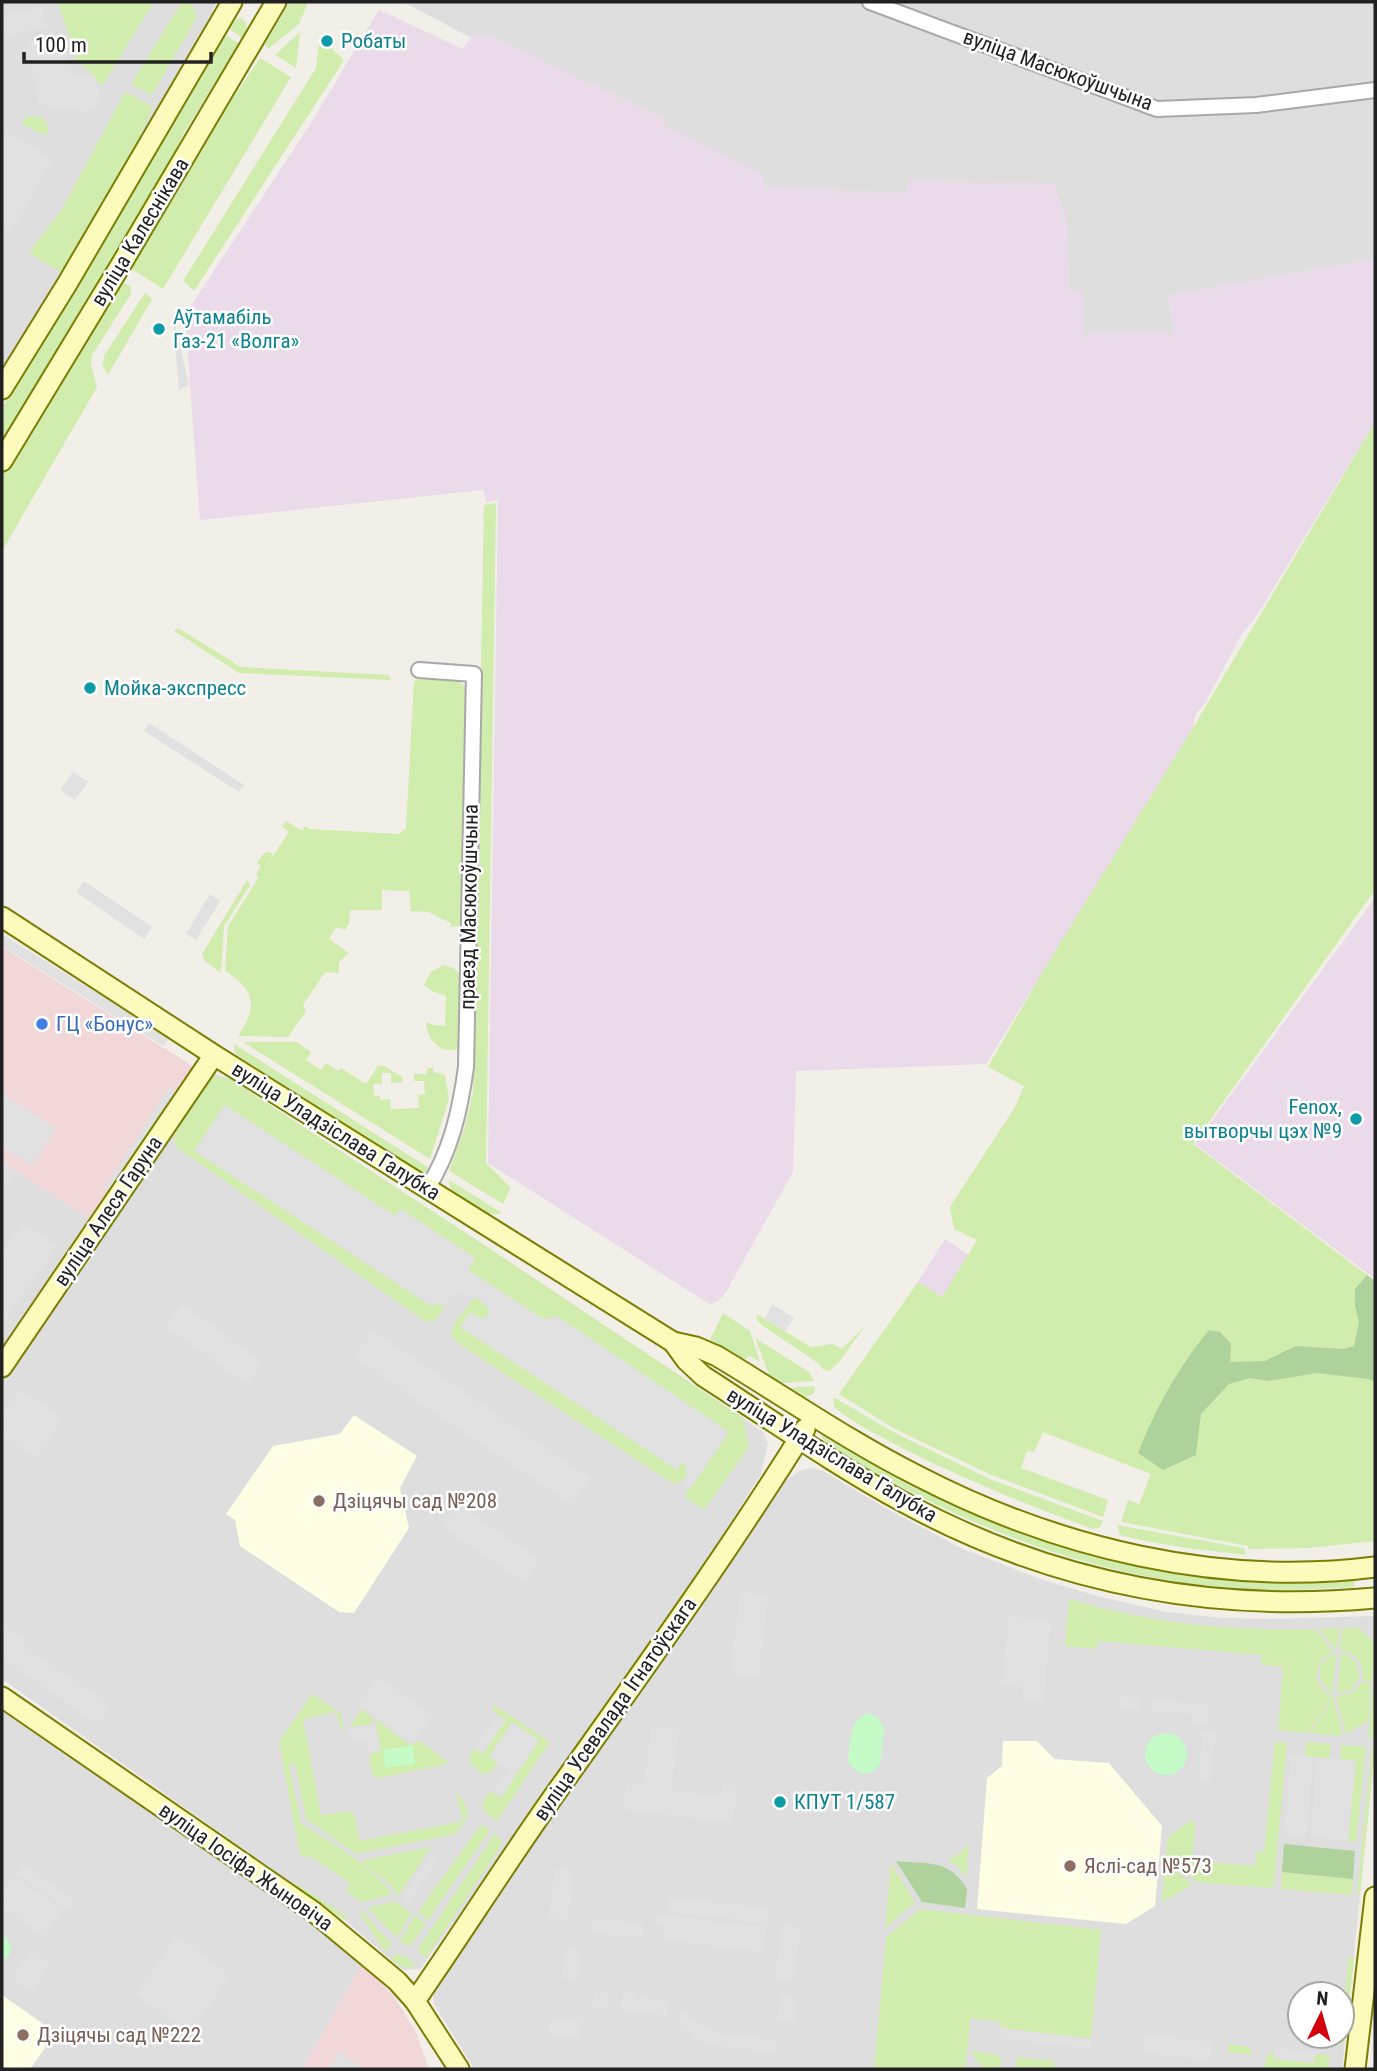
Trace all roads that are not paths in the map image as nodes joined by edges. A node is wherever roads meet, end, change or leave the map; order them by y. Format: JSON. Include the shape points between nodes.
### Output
{"nodes":[{"id":1,"x":232,"y":2,"type":"edge"},
{"id":2,"x":276,"y":2,"type":"edge"},
{"id":3,"x":870,"y":2,"type":"edge"},
{"id":4,"x":1375,"y":90,"type":"edge"},
{"id":5,"x":2,"y":389,"type":"edge"},
{"id":6,"x":2,"y":461,"type":"edge"},
{"id":7,"x":419,"y":670,"type":"dead end"},
{"id":8,"x":2,"y":917,"type":"edge"},
{"id":9,"x":214,"y":1055,"type":"junction"},
{"id":10,"x":427,"y":1189,"type":"junction"},
{"id":11,"x":673,"y":1342,"type":"junction"},
{"id":12,"x":2,"y":1367,"type":"edge"},
{"id":13,"x":813,"y":1416,"type":"junction"},
{"id":14,"x":799,"y":1439,"type":"junction"},
{"id":15,"x":1374,"y":1568,"type":"edge"},
{"id":16,"x":1373,"y":1599,"type":"edge"},
{"id":17,"x":2,"y":1697,"type":"edge"},
{"id":18,"x":1375,"y":1897,"type":"edge"},
{"id":19,"x":1374,"y":1926,"type":"edge"},
{"id":20,"x":415,"y":2001,"type":"junction"},
{"id":21,"x":459,"y":2069,"type":"edge"},
{"id":22,"x":1355,"y":2069,"type":"edge"}],
"edges":[{"from":1,"to":5,"type":"main road","name":"вуліца Калеснікава"},
{"from":2,"to":6,"type":"main road","name":"вуліца Калеснікава"},
{"from":3,"to":4,"type":"street","name":"вуліца Масюкоўшчына","via":[[1157,109],[1256,105]]},
{"from":7,"to":10,"type":"street","name":"праезд Масюкоўшчына","via":[[474,674],[466,1067],[453,1135]]},
{"from":8,"to":9,"type":"main road","name":"вуліца Уладзіслава Галубка"},
{"from":9,"to":10,"type":"main road","name":"вуліца Уладзіслава Галубка"},
{"from":9,"to":12,"type":"main road","name":"вуліца Алеся Гаруна"},
{"from":10,"to":11,"type":"main road","name":"вуліца Уладзіслава Галубка"},
{"from":11,"to":13,"type":"main road","name":"вуліца Уладзіслава Галубка","via":[[718,1356]]},
{"from":11,"to":14,"type":"main road","name":"вуліца Уладзіслава Галубка","via":[[703,1376]]},
{"from":13,"to":14,"type":"main road","name":"вуліца Усевалада Ігнатоўскага"},
{"from":13,"to":15,"type":"main road","name":"вуліца Уладзіслава Галубка","via":[[961,1497],[1012,1519],[1102,1547],[1180,1564],[1239,1570]]},
{"from":14,"to":16,"type":"main road","name":"вуліца Уладзіслава Галубка","via":[[956,1528],[1093,1577],[1225,1601]]},
{"from":14,"to":20,"type":"main road","name":"вуліца Усевалада Ігнатоўскага"},
{"from":17,"to":20,"type":"main road","name":"вуліца Іосіфа Жыновіча","via":[[314,1912]]},
{"from":18,"to":19,"type":"main road"},
{"from":19,"to":22,"type":"main road"},
{"from":20,"to":21,"type":"main road","name":"вуліца Іосіфа Жыновіча"}]}
